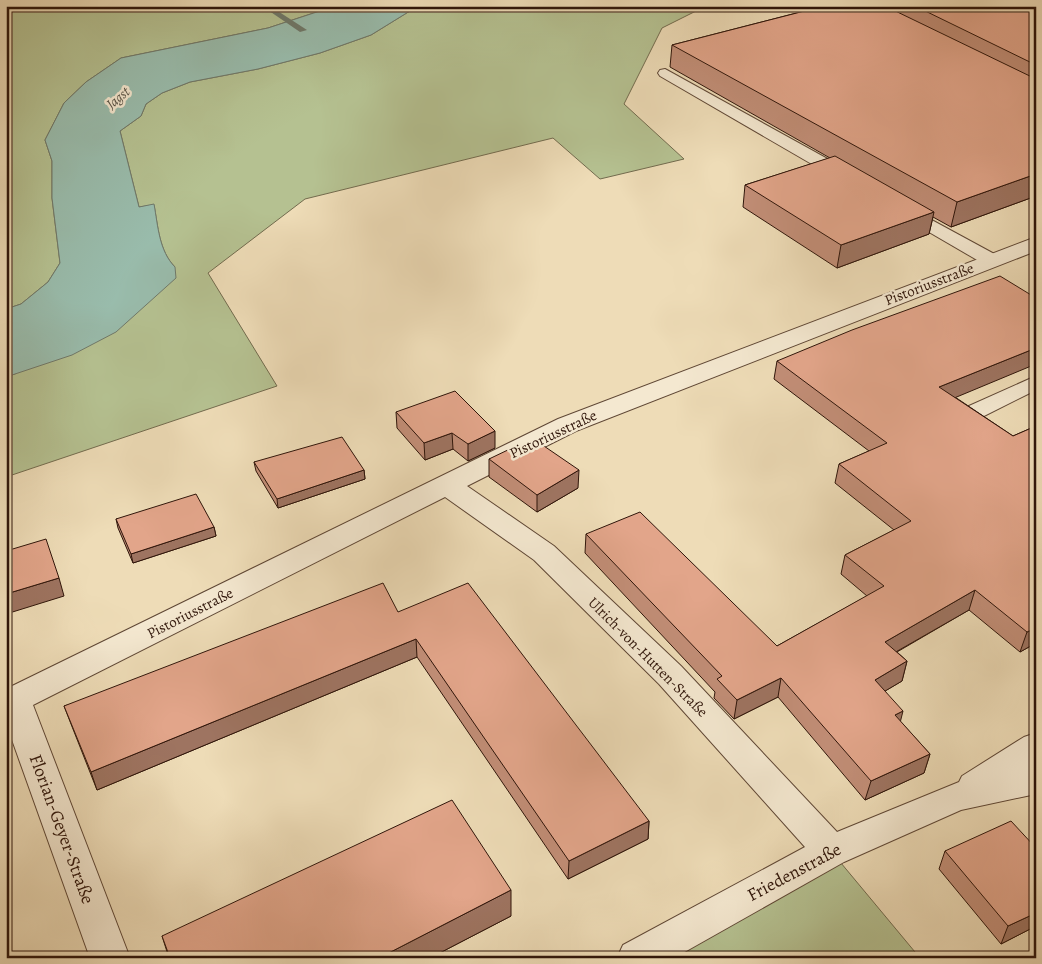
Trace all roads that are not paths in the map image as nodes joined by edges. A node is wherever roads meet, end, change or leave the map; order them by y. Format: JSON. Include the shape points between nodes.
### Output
{"nodes":[{"id":1,"x":665,"y":73,"type":"dead end"},
{"id":2,"x":862,"y":186,"type":"edge"},
{"id":3,"x":888,"y":201,"type":"edge"},
{"id":4,"x":1036,"y":243,"type":"edge"},
{"id":5,"x":991,"y":260,"type":"junction"},
{"id":6,"x":1036,"y":382,"type":"edge"},
{"id":7,"x":968,"y":415,"type":"edge"},
{"id":8,"x":447,"y":485,"type":"junction"},
{"id":9,"x":10,"y":703,"type":"edge"},
{"id":10,"x":1036,"y":747,"type":"edge"},
{"id":11,"x":1036,"y":780,"type":"edge"},
{"id":12,"x":956,"y":797,"type":"junction"},
{"id":13,"x":831,"y":851,"type":"junction"},
{"id":14,"x":110,"y":958,"type":"edge"},
{"id":15,"x":637,"y":958,"type":"edge"}],
"edges":[{"from":1,"to":2,"type":"lane"},
{"from":3,"to":5,"type":"lane"},
{"from":4,"to":5,"type":"street","name":"Pistoriusstraße"},
{"from":5,"to":8,"type":"street","name":"Pistoriusstraße","via":[[567,425]]},
{"from":6,"to":7,"type":"lane"},
{"from":8,"to":9,"type":"street","name":"Pistoriusstraße"},
{"from":8,"to":13,"type":"street","name":"Ulrich-von-Hutten-Straße","via":[[544,553],[670,675]]},
{"from":9,"to":14,"type":"street","name":"Florian-Geyer-Straße"},
{"from":10,"to":12,"type":"street","name":"Friedenstraße"},
{"from":11,"to":12,"type":"street","name":"Friedenstraße"},
{"from":12,"to":13,"type":"street","name":"Friedenstraße"},
{"from":13,"to":15,"type":"street","name":"Friedenstraße"}]}
